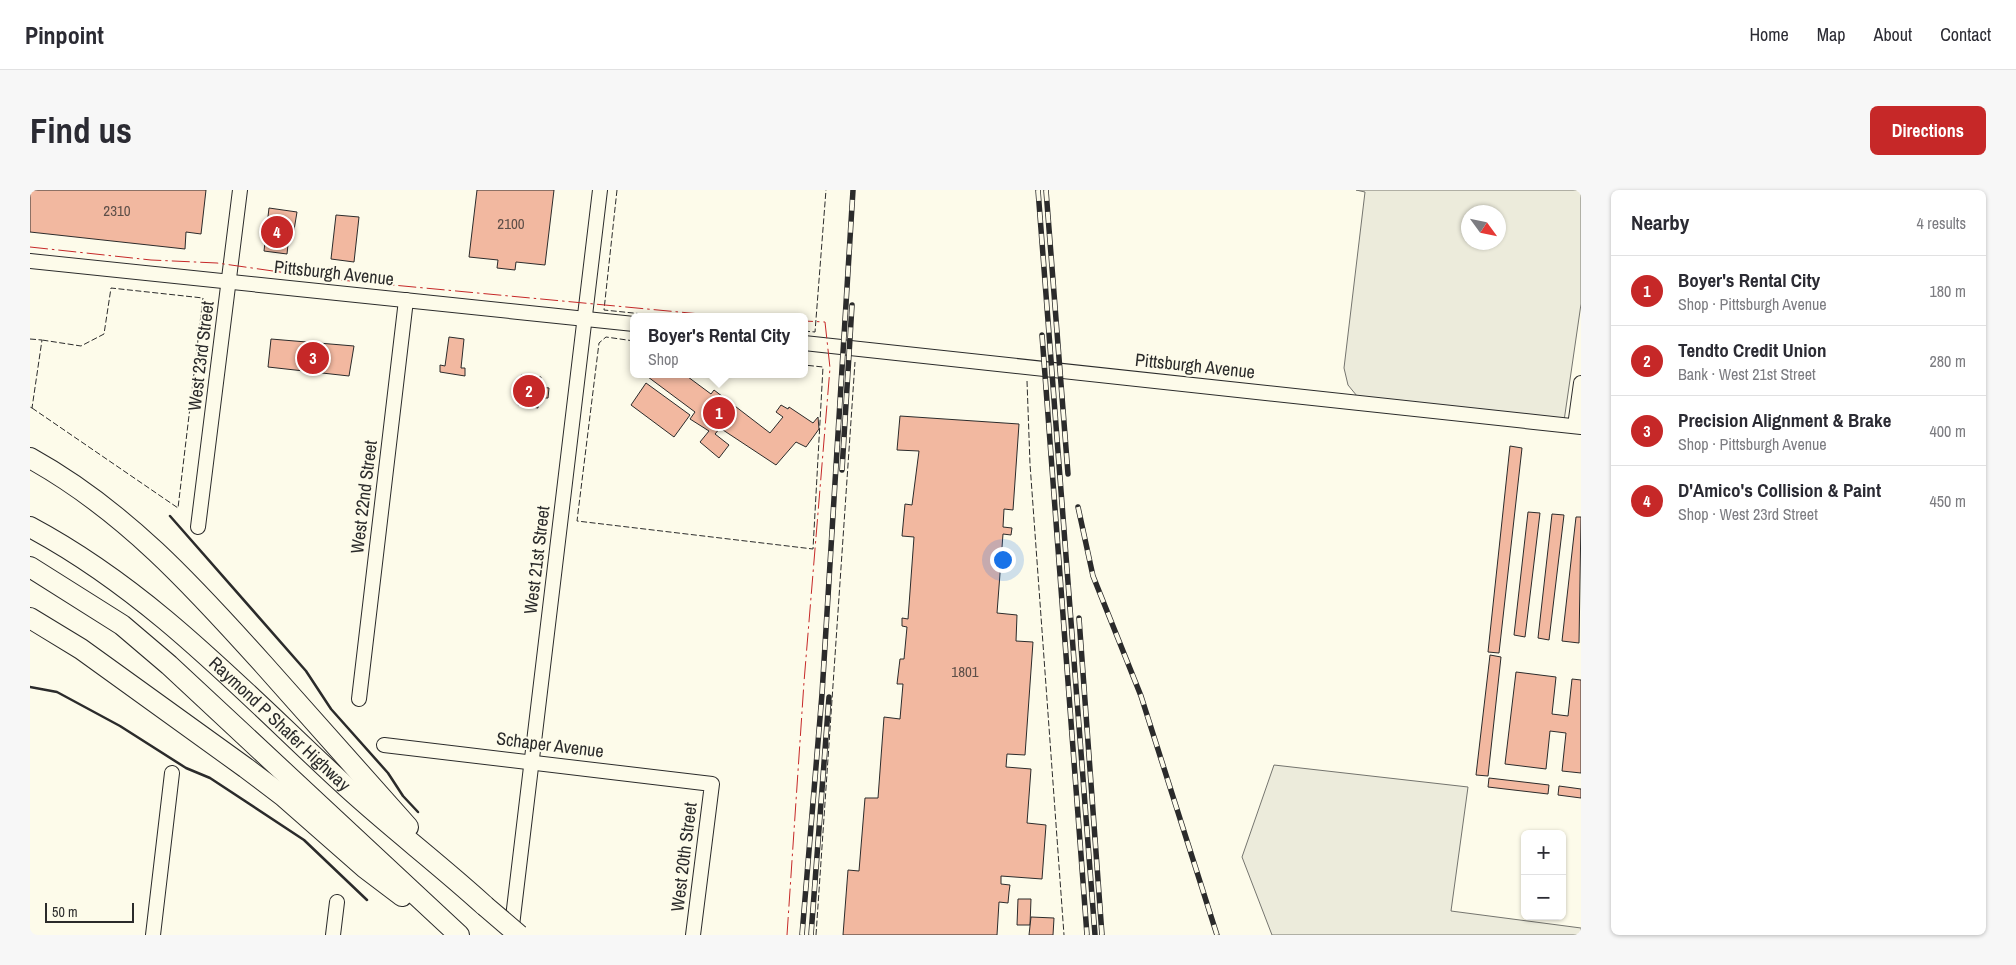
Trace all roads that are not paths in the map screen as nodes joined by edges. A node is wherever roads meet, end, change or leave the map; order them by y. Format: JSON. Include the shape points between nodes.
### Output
{"nodes":[{"id":1,"x":240,"y":190,"type":"edge"},
{"id":2,"x":600,"y":190,"type":"edge"},
{"id":3,"x":30,"y":261,"type":"edge"},
{"id":4,"x":230,"y":281,"type":"junction"},
{"id":5,"x":406,"y":300,"type":"junction"},
{"id":6,"x":585,"y":318,"type":"junction"},
{"id":7,"x":630,"y":324,"type":"edge"},
{"id":8,"x":808,"y":343,"type":"edge"},
{"id":9,"x":1581,"y":383,"type":"edge"},
{"id":10,"x":1578,"y":426,"type":"edge"},
{"id":11,"x":30,"y":458,"type":"edge"},
{"id":12,"x":30,"y":527,"type":"edge"},
{"id":13,"x":198,"y":527,"type":"dead end"},
{"id":14,"x":30,"y":567,"type":"edge"},
{"id":15,"x":30,"y":618,"type":"edge"},
{"id":16,"x":30,"y":633,"type":"edge"},
{"id":17,"x":137,"y":690,"type":"junction"},
{"id":18,"x":359,"y":699,"type":"dead end"},
{"id":19,"x":384,"y":744,"type":"dead end"},
{"id":20,"x":532,"y":762,"type":"junction"},
{"id":21,"x":172,"y":773,"type":"dead end"},
{"id":22,"x":712,"y":784,"type":"joint"},
{"id":23,"x":449,"y":873,"type":"junction"},
{"id":24,"x":337,"y":902,"type":"dead end"},
{"id":25,"x":153,"y":935,"type":"edge"},
{"id":26,"x":333,"y":935,"type":"edge"},
{"id":27,"x":453,"y":935,"type":"edge"},
{"id":28,"x":459,"y":935,"type":"edge"},
{"id":29,"x":511,"y":935,"type":"edge"},
{"id":30,"x":519,"y":935,"type":"edge"},
{"id":31,"x":693,"y":935,"type":"edge"}],
"edges":[{"from":1,"to":4,"type":"street","name":"West 23rd Street"},
{"from":2,"to":6,"type":"street","name":"West 21st Street"},
{"from":3,"to":4,"type":"street","name":"Pittsburgh Avenue"},
{"from":4,"to":5,"type":"street","name":"Pittsburgh Avenue"},
{"from":4,"to":13,"type":"street","name":"West 23rd Street"},
{"from":5,"to":6,"type":"street","name":"Pittsburgh Avenue"},
{"from":5,"to":18,"type":"street","name":"West 22nd Street"},
{"from":6,"to":7,"type":"street","name":"Pittsburgh Avenue"},
{"from":6,"to":20,"type":"street","name":"West 21st Street"},
{"from":8,"to":10,"type":"street","name":"Pittsburgh Avenue"},
{"from":9,"to":10,"type":"street"},
{"from":11,"to":23,"type":"highway","via":[[108,508],[182,575]]},
{"from":12,"to":23,"type":"highway","name":"Raymond P Shafer Highway","via":[[120,583],[167,620],[339,780]]},
{"from":14,"to":28,"type":"highway","name":"Raymond P Shafer Highway","via":[[122,625],[169,665]]},
{"from":15,"to":17,"type":"highway","via":[[81,649]]},
{"from":16,"to":17,"type":"highway"},
{"from":17,"to":27,"type":"highway","via":[[283,796],[365,868]]},
{"from":19,"to":20,"type":"street","name":"Schaper Avenue"},
{"from":20,"to":22,"type":"street","name":"Schaper Avenue"},
{"from":20,"to":29,"type":"street","name":"West 21st Street"},
{"from":21,"to":25,"type":"street"},
{"from":22,"to":31,"type":"street","name":"West 20th Street"},
{"from":23,"to":30,"type":"highway","name":"Raymond P Shafer Highway","bridge":true},
{"from":24,"to":26,"type":"street"}]}
